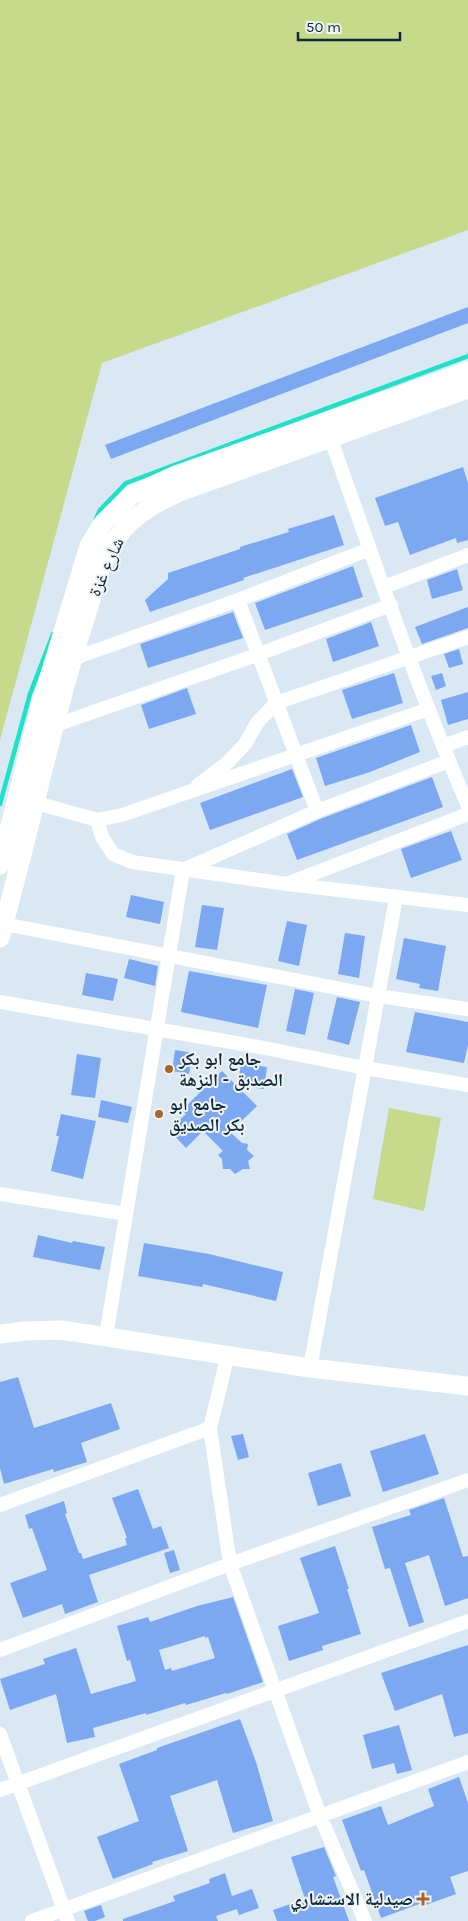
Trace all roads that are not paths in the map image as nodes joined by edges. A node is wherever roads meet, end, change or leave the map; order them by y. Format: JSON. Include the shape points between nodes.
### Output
{"nodes":[{"id":1,"x":468,"y":371,"type":"edge"},
{"id":2,"x":468,"y":388,"type":"edge"},
{"id":3,"x":330,"y":437,"type":"junction"},
{"id":4,"x":370,"y":549,"type":"junction"},
{"id":5,"x":468,"y":555,"type":"edge"},
{"id":6,"x":384,"y":587,"type":"junction"},
{"id":7,"x":238,"y":600,"type":"junction"},
{"id":8,"x":391,"y":605,"type":"junction"},
{"id":9,"x":468,"y":637,"type":"edge"},
{"id":10,"x":259,"y":654,"type":"junction"},
{"id":11,"x":410,"y":658,"type":"junction"},
{"id":12,"x":72,"y":659,"type":"junction"},
{"id":13,"x":276,"y":704,"type":"junction"},
{"id":14,"x":429,"y":709,"type":"junction"},
{"id":15,"x":56,"y":725,"type":"junction"},
{"id":16,"x":468,"y":737,"type":"edge"},
{"id":17,"x":443,"y":746,"type":"junction"},
{"id":18,"x":296,"y":755,"type":"junction"},
{"id":19,"x":448,"y":761,"type":"junction"},
{"id":20,"x":189,"y":793,"type":"junction"},
{"id":21,"x":17,"y":798,"type":"junction"},
{"id":22,"x":36,"y":803,"type":"junction"},
{"id":23,"x":468,"y":806,"type":"edge"},
{"id":24,"x":317,"y":811,"type":"junction"},
{"id":25,"x":468,"y":814,"type":"edge"},
{"id":26,"x":97,"y":820,"type":"junction"},
{"id":27,"x":0,"y":865,"type":"edge"},
{"id":28,"x":183,"y":870,"type":"junction"},
{"id":29,"x":287,"y":884,"type":"junction"},
{"id":30,"x":396,"y":898,"type":"junction"},
{"id":31,"x":468,"y":905,"type":"edge"},
{"id":32,"x":2,"y":931,"type":"edge"},
{"id":33,"x":169,"y":955,"type":"junction"},
{"id":34,"x":378,"y":996,"type":"junction"},
{"id":35,"x":0,"y":1002,"type":"edge"},
{"id":36,"x":468,"y":1009,"type":"edge"},
{"id":37,"x":157,"y":1029,"type":"junction"},
{"id":38,"x":365,"y":1068,"type":"junction"},
{"id":39,"x":468,"y":1085,"type":"edge"},
{"id":40,"x":0,"y":1194,"type":"edge"},
{"id":41,"x":126,"y":1214,"type":"junction"},
{"id":42,"x":0,"y":1334,"type":"edge"},
{"id":43,"x":106,"y":1336,"type":"junction"},
{"id":44,"x":228,"y":1354,"type":"junction"},
{"id":45,"x":310,"y":1368,"type":"junction"},
{"id":46,"x":468,"y":1386,"type":"edge"},
{"id":47,"x":210,"y":1428,"type":"junction"},
{"id":48,"x":468,"y":1480,"type":"edge"},
{"id":49,"x":0,"y":1505,"type":"edge"},
{"id":50,"x":230,"y":1564,"type":"junction"},
{"id":51,"x":468,"y":1621,"type":"edge"},
{"id":52,"x":0,"y":1650,"type":"edge"},
{"id":53,"x":277,"y":1691,"type":"junction"},
{"id":54,"x":0,"y":1734,"type":"edge"},
{"id":55,"x":468,"y":1762,"type":"edge"},
{"id":56,"x":18,"y":1784,"type":"junction"},
{"id":57,"x":0,"y":1790,"type":"edge"},
{"id":58,"x":320,"y":1816,"type":"junction"},
{"id":59,"x":66,"y":1915,"type":"edge"},
{"id":60,"x":32,"y":1921,"type":"edge"},
{"id":61,"x":365,"y":1921,"type":"edge"}],
"edges":[{"from":1,"to":21,"type":"main road","name":"شارع غزة","via":[[176,475],[132,496],[114,510],[94,538],[81,570]]},
{"from":2,"to":3,"type":"main road","name":"شارع غزة"},
{"from":3,"to":4,"type":"street"},
{"from":3,"to":12,"type":"main road","name":"شارع غزة","via":[[166,497],[130,523],[110,548]]},
{"from":4,"to":6,"type":"street"},
{"from":4,"to":7,"type":"street"},
{"from":5,"to":6,"type":"street"},
{"from":6,"to":8,"type":"street"},
{"from":7,"to":10,"type":"street"},
{"from":7,"to":12,"type":"street"},
{"from":8,"to":10,"type":"street"},
{"from":8,"to":11,"type":"street"},
{"from":9,"to":11,"type":"street"},
{"from":10,"to":13,"type":"street"},
{"from":10,"to":15,"type":"street"},
{"from":11,"to":13,"type":"street"},
{"from":11,"to":14,"type":"street"},
{"from":12,"to":15,"type":"main road","name":"شارع غزة"},
{"from":13,"to":18,"type":"street"},
{"from":13,"to":20,"type":"street","via":[[257,723],[246,744]]},
{"from":14,"to":17,"type":"street"},
{"from":14,"to":18,"type":"street"},
{"from":15,"to":22,"type":"main road","name":"شارع غزة"},
{"from":16,"to":17,"type":"street"},
{"from":17,"to":19,"type":"street"},
{"from":18,"to":20,"type":"street"},
{"from":18,"to":24,"type":"street"},
{"from":19,"to":23,"type":"street"},
{"from":19,"to":24,"type":"street"},
{"from":20,"to":26,"type":"street"},
{"from":21,"to":22,"type":"street"},
{"from":21,"to":27,"type":"main road","name":"شارع غزة"},
{"from":22,"to":26,"type":"street"},
{"from":22,"to":32,"type":"main road","name":"شارع غزة"},
{"from":24,"to":28,"type":"street"},
{"from":25,"to":29,"type":"street"},
{"from":26,"to":28,"type":"street","via":[[102,837],[113,854],[132,862]]},
{"from":28,"to":29,"type":"street"},
{"from":28,"to":33,"type":"street"},
{"from":29,"to":30,"type":"street"},
{"from":30,"to":31,"type":"street"},
{"from":30,"to":34,"type":"street"},
{"from":32,"to":33,"type":"street"},
{"from":33,"to":34,"type":"street"},
{"from":33,"to":37,"type":"street"},
{"from":34,"to":36,"type":"street"},
{"from":34,"to":38,"type":"street"},
{"from":35,"to":37,"type":"street"},
{"from":37,"to":38,"type":"street"},
{"from":37,"to":41,"type":"street"},
{"from":38,"to":39,"type":"street"},
{"from":38,"to":45,"type":"street"},
{"from":40,"to":41,"type":"street"},
{"from":41,"to":43,"type":"street"},
{"from":42,"to":43,"type":"main road","via":[[61,1330]]},
{"from":43,"to":44,"type":"main road"},
{"from":44,"to":45,"type":"main road"},
{"from":44,"to":47,"type":"street"},
{"from":45,"to":46,"type":"main road"},
{"from":47,"to":49,"type":"street"},
{"from":47,"to":50,"type":"street"},
{"from":48,"to":50,"type":"street"},
{"from":50,"to":52,"type":"street"},
{"from":50,"to":53,"type":"street"},
{"from":51,"to":53,"type":"street"},
{"from":53,"to":56,"type":"street"},
{"from":53,"to":58,"type":"street"},
{"from":54,"to":56,"type":"street"},
{"from":55,"to":58,"type":"street"},
{"from":56,"to":57,"type":"street"},
{"from":56,"to":59,"type":"street"},
{"from":58,"to":59,"type":"street"},
{"from":58,"to":61,"type":"street"},
{"from":59,"to":60,"type":"street"}]}
